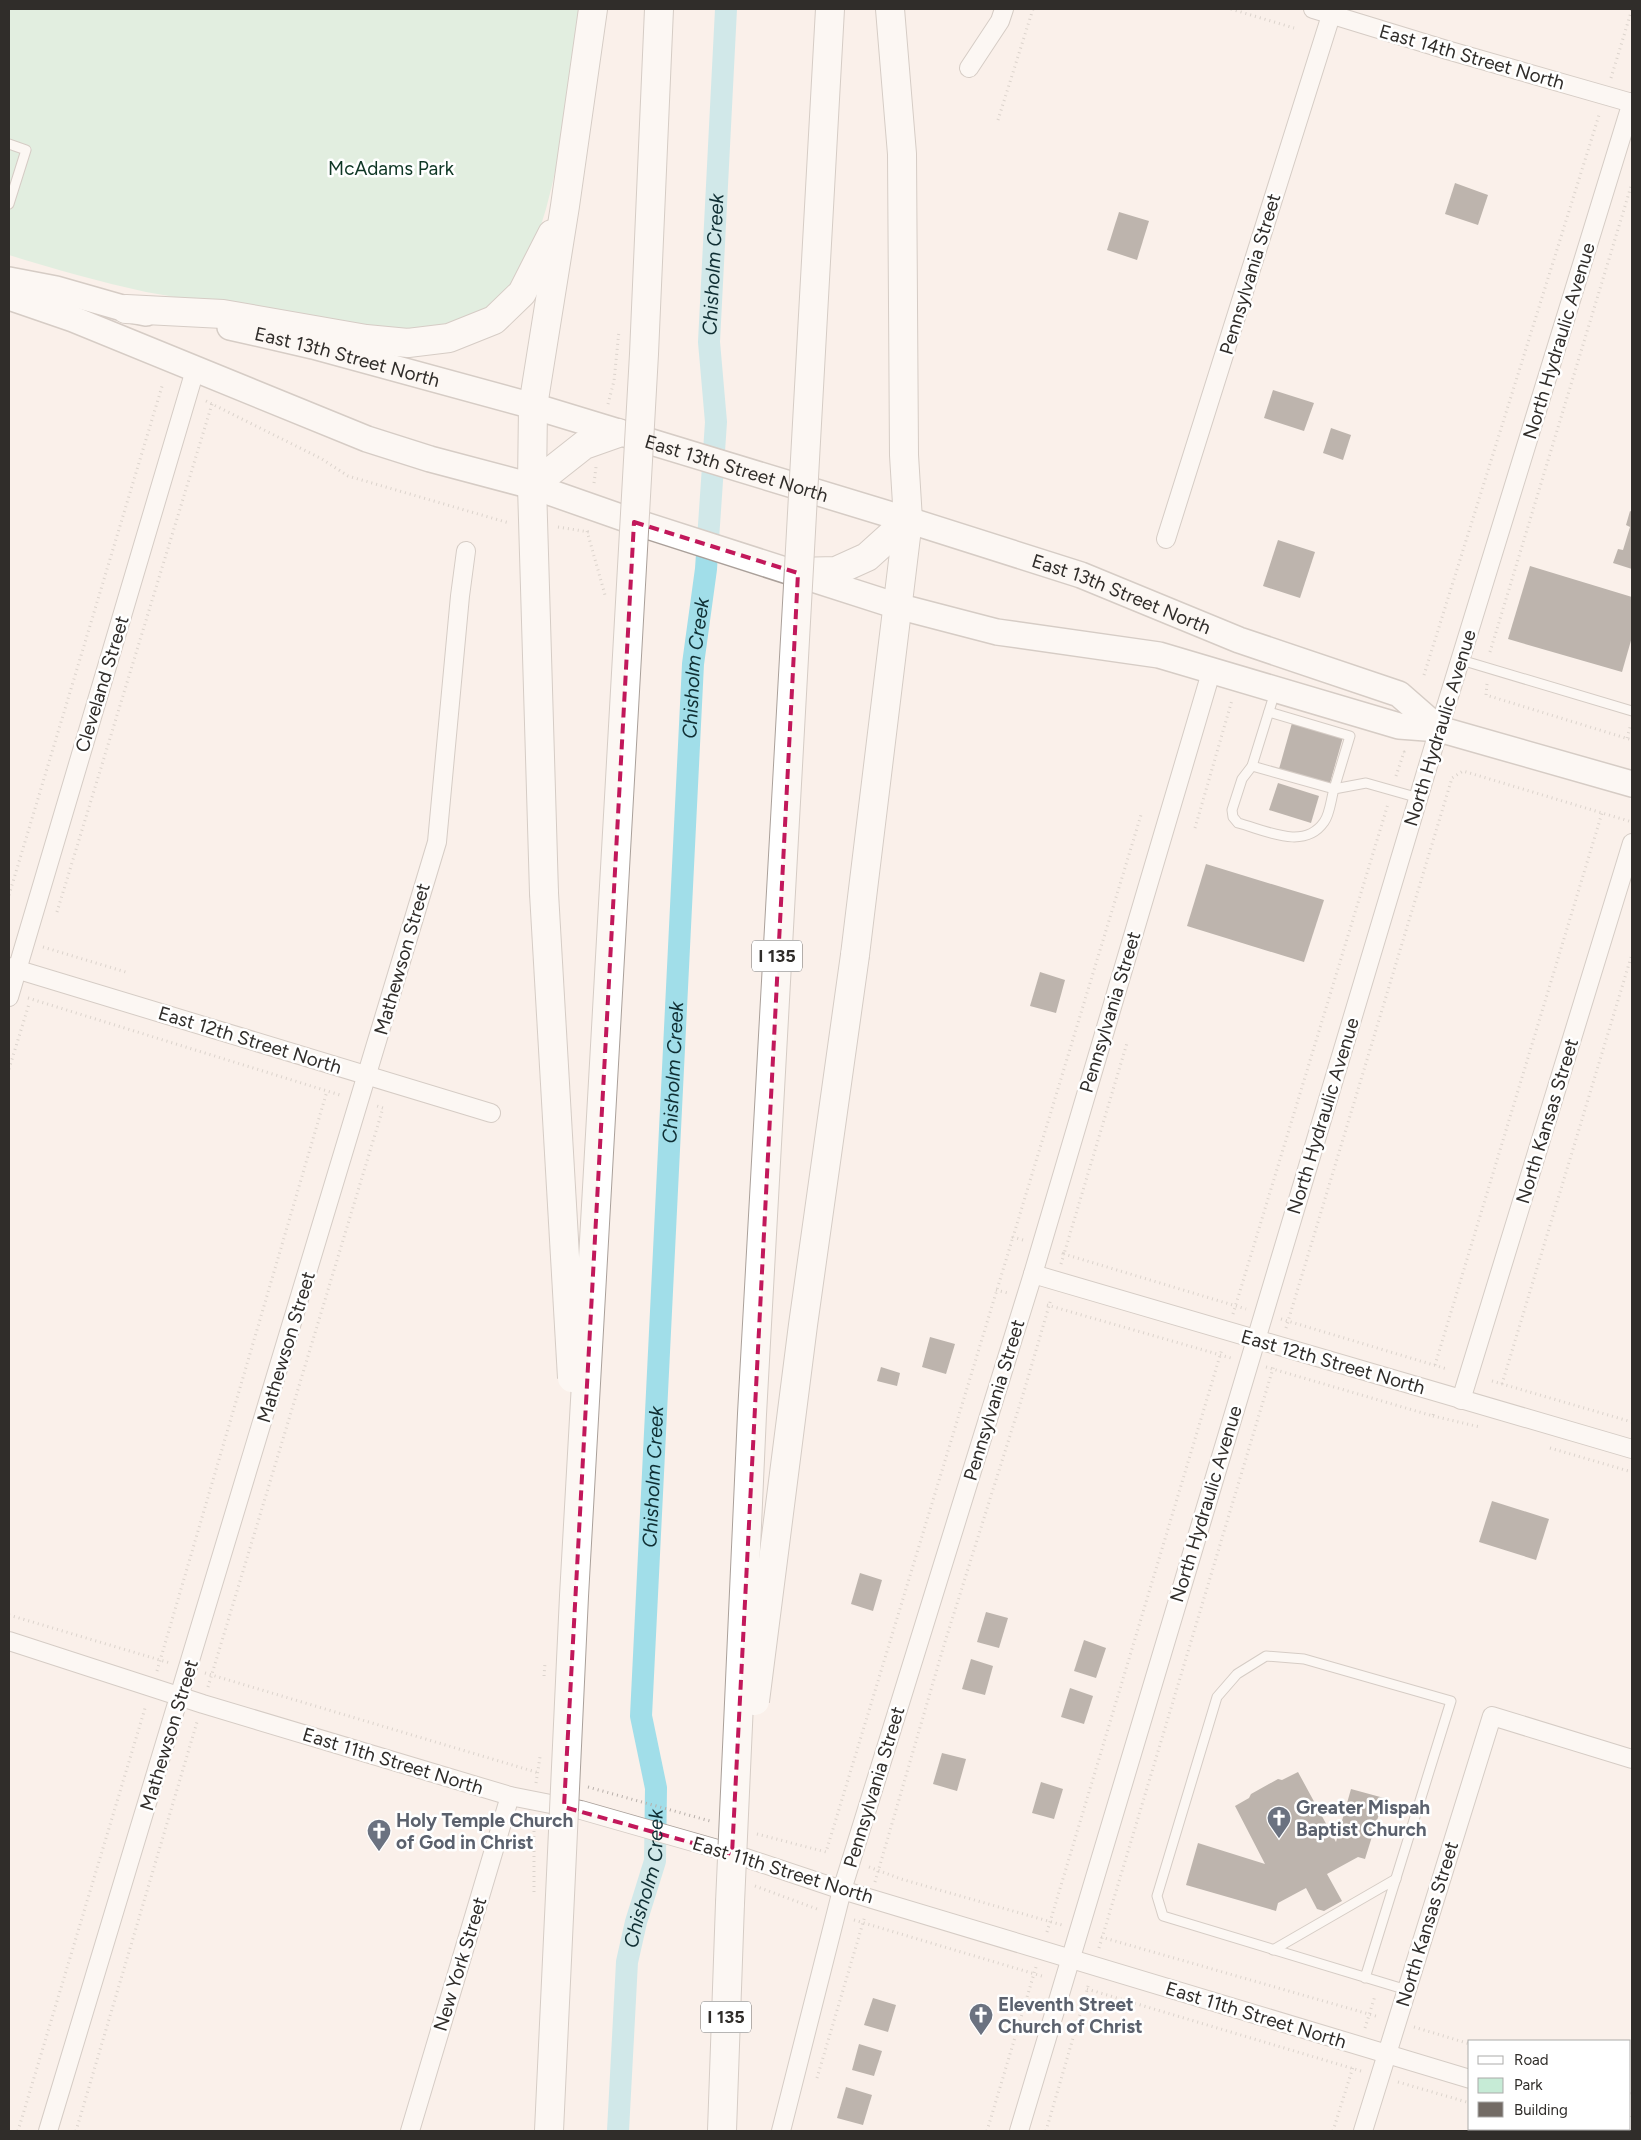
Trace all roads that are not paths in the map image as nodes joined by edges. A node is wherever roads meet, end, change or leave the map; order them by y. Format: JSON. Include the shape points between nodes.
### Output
{"nodes":[{"id":1,"x":659,"y":9,"type":"edge"},
{"id":2,"x":830,"y":9,"type":"edge"},
{"id":3,"x":890,"y":9,"type":"edge"},
{"id":4,"x":1004,"y":9,"type":"edge"},
{"id":5,"x":1313,"y":9,"type":"edge"},
{"id":6,"x":1332,"y":12,"type":"edge"},
{"id":7,"x":592,"y":20,"type":"edge"},
{"id":8,"x":968,"y":68,"type":"dead end"},
{"id":9,"x":1632,"y":103,"type":"edge"},
{"id":10,"x":9,"y":144,"type":"edge"},
{"id":11,"x":9,"y":204,"type":"edge"},
{"id":12,"x":566,"y":206,"type":"junction"},
{"id":13,"x":9,"y":280,"type":"edge"},
{"id":14,"x":9,"y":297,"type":"edge"},
{"id":15,"x":126,"y":309,"type":"junction"},
{"id":16,"x":195,"y":370,"type":"junction"},
{"id":17,"x":533,"y":406,"type":"junction"},
{"id":18,"x":618,"y":432,"type":"junction"},
{"id":19,"x":532,"y":486,"type":"junction"},
{"id":20,"x":908,"y":520,"type":"junction"},
{"id":21,"x":1166,"y":539,"type":"dead end"},
{"id":22,"x":466,"y":552,"type":"dead end"},
{"id":23,"x":793,"y":572,"type":"junction"},
{"id":24,"x":897,"y":606,"type":"junction"},
{"id":25,"x":1461,"y":660,"type":"junction"},
{"id":26,"x":1209,"y":679,"type":"junction"},
{"id":27,"x":1272,"y":701,"type":"junction"},
{"id":28,"x":1632,"y":711,"type":"edge"},
{"id":29,"x":1439,"y":729,"type":"junction"},
{"id":30,"x":1252,"y":766,"type":"junction"},
{"id":31,"x":1632,"y":784,"type":"edge"},
{"id":32,"x":1334,"y":789,"type":"junction"},
{"id":33,"x":1419,"y":798,"type":"junction"},
{"id":34,"x":1632,"y":843,"type":"edge"},
{"id":35,"x":13,"y":968,"type":"edge"},
{"id":36,"x":9,"y":995,"type":"edge"},
{"id":37,"x":368,"y":1076,"type":"junction"},
{"id":38,"x":491,"y":1113,"type":"dead end"},
{"id":39,"x":1033,"y":1274,"type":"junction"},
{"id":40,"x":1256,"y":1339,"type":"junction"},
{"id":41,"x":1461,"y":1400,"type":"junction"},
{"id":42,"x":1632,"y":1449,"type":"edge"},
{"id":43,"x":574,"y":1596,"type":"junction"},
{"id":44,"x":9,"y":1641,"type":"edge"},
{"id":45,"x":180,"y":1697,"type":"junction"},
{"id":46,"x":1632,"y":1759,"type":"edge"},
{"id":47,"x":510,"y":1796,"type":"junction"},
{"id":48,"x":1396,"y":1879,"type":"junction"},
{"id":49,"x":842,"y":1890,"type":"junction"},
{"id":50,"x":730,"y":1904,"type":"junction"},
{"id":51,"x":1273,"y":1950,"type":"junction"},
{"id":52,"x":1071,"y":1958,"type":"junction"},
{"id":53,"x":1365,"y":1978,"type":"junction"},
{"id":54,"x":1406,"y":1990,"type":"junction"},
{"id":55,"x":1387,"y":2055,"type":"junction"},
{"id":56,"x":1468,"y":2078,"type":"edge"},
{"id":57,"x":48,"y":2131,"type":"edge"},
{"id":58,"x":410,"y":2131,"type":"edge"},
{"id":59,"x":549,"y":2131,"type":"edge"},
{"id":60,"x":722,"y":2131,"type":"edge"},
{"id":61,"x":781,"y":2131,"type":"edge"},
{"id":62,"x":1019,"y":2131,"type":"edge"},
{"id":63,"x":1363,"y":2131,"type":"edge"}],
"edges":[{"from":1,"to":43,"type":"highway","bridge":true,"via":[[643,364]]},
{"from":2,"to":50,"type":"highway","number":"I 135","bridge":true,"via":[[752,1404]]},
{"from":3,"to":20,"type":"highway","via":[[902,154],[904,455]]},
{"from":4,"to":8,"type":"street","via":[[1000,21]]},
{"from":5,"to":6,"type":"street","name":"East 14th Street North"},
{"from":6,"to":9,"type":"street","name":"East 14th Street North","via":[[1447,50]]},
{"from":6,"to":21,"type":"street","name":"Pennsylvania Street"},
{"from":7,"to":12,"type":"highway"},
{"from":9,"to":25,"type":"street","name":"North Hydraulic Avenue"},
{"from":10,"to":11,"type":"lane","via":[[26,150]]},
{"from":12,"to":15,"type":"highway","via":[[522,293],[494,320],[449,338],[400,342],[366,339],[223,314]]},
{"from":12,"to":17,"type":"highway"},
{"from":13,"to":15,"type":"main road","name":"East 13th Street North","via":[[56,289]]},
{"from":14,"to":16,"type":"main road","name":"East 13th Street North","via":[[72,319]]},
{"from":15,"to":17,"type":"main road","name":"East 13th Street North","via":[[304,344]]},
{"from":16,"to":19,"type":"main road","name":"East 13th Street North","via":[[367,439]]},
{"from":16,"to":35,"type":"street","name":"Cleveland Street","via":[[26,942]]},
{"from":17,"to":18,"type":"main road","name":"East 13th Street North"},
{"from":17,"to":19,"type":"highway"},
{"from":18,"to":19,"type":"highway","via":[[584,445]]},
{"from":18,"to":20,"type":"main road","name":"East 13th Street North"},
{"from":19,"to":23,"type":"main road","name":"East 13th Street North"},
{"from":19,"to":43,"type":"highway","bridge":true,"via":[[544,893],[574,1406]]},
{"from":20,"to":23,"type":"highway","via":[[867,557],[836,571]]},
{"from":20,"to":24,"type":"highway"},
{"from":20,"to":29,"type":"main road","name":"East 13th Street North","via":[[1082,575],[1239,640],[1399,694]]},
{"from":22,"to":37,"type":"street","name":"Mathewson Street","via":[[438,842]]},
{"from":23,"to":24,"type":"main road","name":"East 13th Street North"},
{"from":24,"to":26,"type":"main road","name":"East 13th Street North","via":[[997,632],[1159,654]]},
{"from":24,"to":50,"type":"highway","bridge":true,"via":[[855,955],[801,1344]]},
{"from":25,"to":28,"type":"lane"},
{"from":25,"to":29,"type":"street","name":"North Hydraulic Avenue"},
{"from":26,"to":27,"type":"main road","name":"East 13th Street North"},
{"from":26,"to":39,"type":"street","name":"Pennsylvania Street"},
{"from":27,"to":29,"type":"main road","name":"East 13th Street North","via":[[1399,726]]},
{"from":27,"to":30,"type":"lane"},
{"from":27,"to":32,"type":"lane","via":[[1350,736]]},
{"from":29,"to":31,"type":"main road","name":"East 13th Street North"},
{"from":29,"to":33,"type":"street","name":"North Hydraulic Avenue"},
{"from":30,"to":32,"type":"lane"},
{"from":30,"to":32,"type":"lane","via":[[1242,779],[1232,810],[1233,817],[1238,822],[1296,839],[1308,836],[1324,822]]},
{"from":32,"to":33,"type":"lane","via":[[1366,783]]},
{"from":33,"to":40,"type":"street","name":"North Hydraulic Avenue"},
{"from":34,"to":41,"type":"street","name":"North Kansas Street"},
{"from":35,"to":36,"type":"street","name":"Cleveland Street"},
{"from":35,"to":37,"type":"street","name":"East 12th Street North"},
{"from":37,"to":38,"type":"street","name":"East 12th Street North"},
{"from":37,"to":45,"type":"street","name":"Mathewson Street"},
{"from":39,"to":40,"type":"street","name":"East 12th Street North"},
{"from":39,"to":49,"type":"street","name":"Pennsylvania Street"},
{"from":40,"to":41,"type":"street","name":"East 12th Street North"},
{"from":40,"to":52,"type":"street","name":"North Hydraulic Avenue"},
{"from":41,"to":42,"type":"street","name":"East 12th Street North"},
{"from":43,"to":59,"type":"highway","bridge":true},
{"from":44,"to":45,"type":"street","name":"East 11th Street North"},
{"from":45,"to":47,"type":"street","name":"East 11th Street North"},
{"from":45,"to":57,"type":"street","name":"Mathewson Street"},
{"from":46,"to":54,"type":"street","name":"North Kansas Street","via":[[1492,1716]]},
{"from":47,"to":49,"type":"street","name":"East 11th Street North","via":[[581,1810],[728,1852]]},
{"from":47,"to":58,"type":"street","name":"New York Street"},
{"from":48,"to":51,"type":"lane"},
{"from":48,"to":51,"type":"lane","via":[[1451,1701],[1304,1659],[1266,1656],[1236,1674],[1217,1697],[1157,1896],[1163,1916]]},
{"from":48,"to":53,"type":"lane"},
{"from":49,"to":52,"type":"street","name":"East 11th Street North"},
{"from":49,"to":61,"type":"street","name":"Pennsylvania Street"},
{"from":50,"to":60,"type":"highway","number":"I 135"},
{"from":51,"to":53,"type":"lane"},
{"from":52,"to":55,"type":"street","name":"East 11th Street North"},
{"from":52,"to":62,"type":"street","name":"North Hydraulic Avenue"},
{"from":53,"to":54,"type":"lane"},
{"from":54,"to":55,"type":"street","name":"North Kansas Street"},
{"from":55,"to":56,"type":"street","name":"East 11th Street North"},
{"from":55,"to":63,"type":"street","name":"North Kansas Street"}]}
